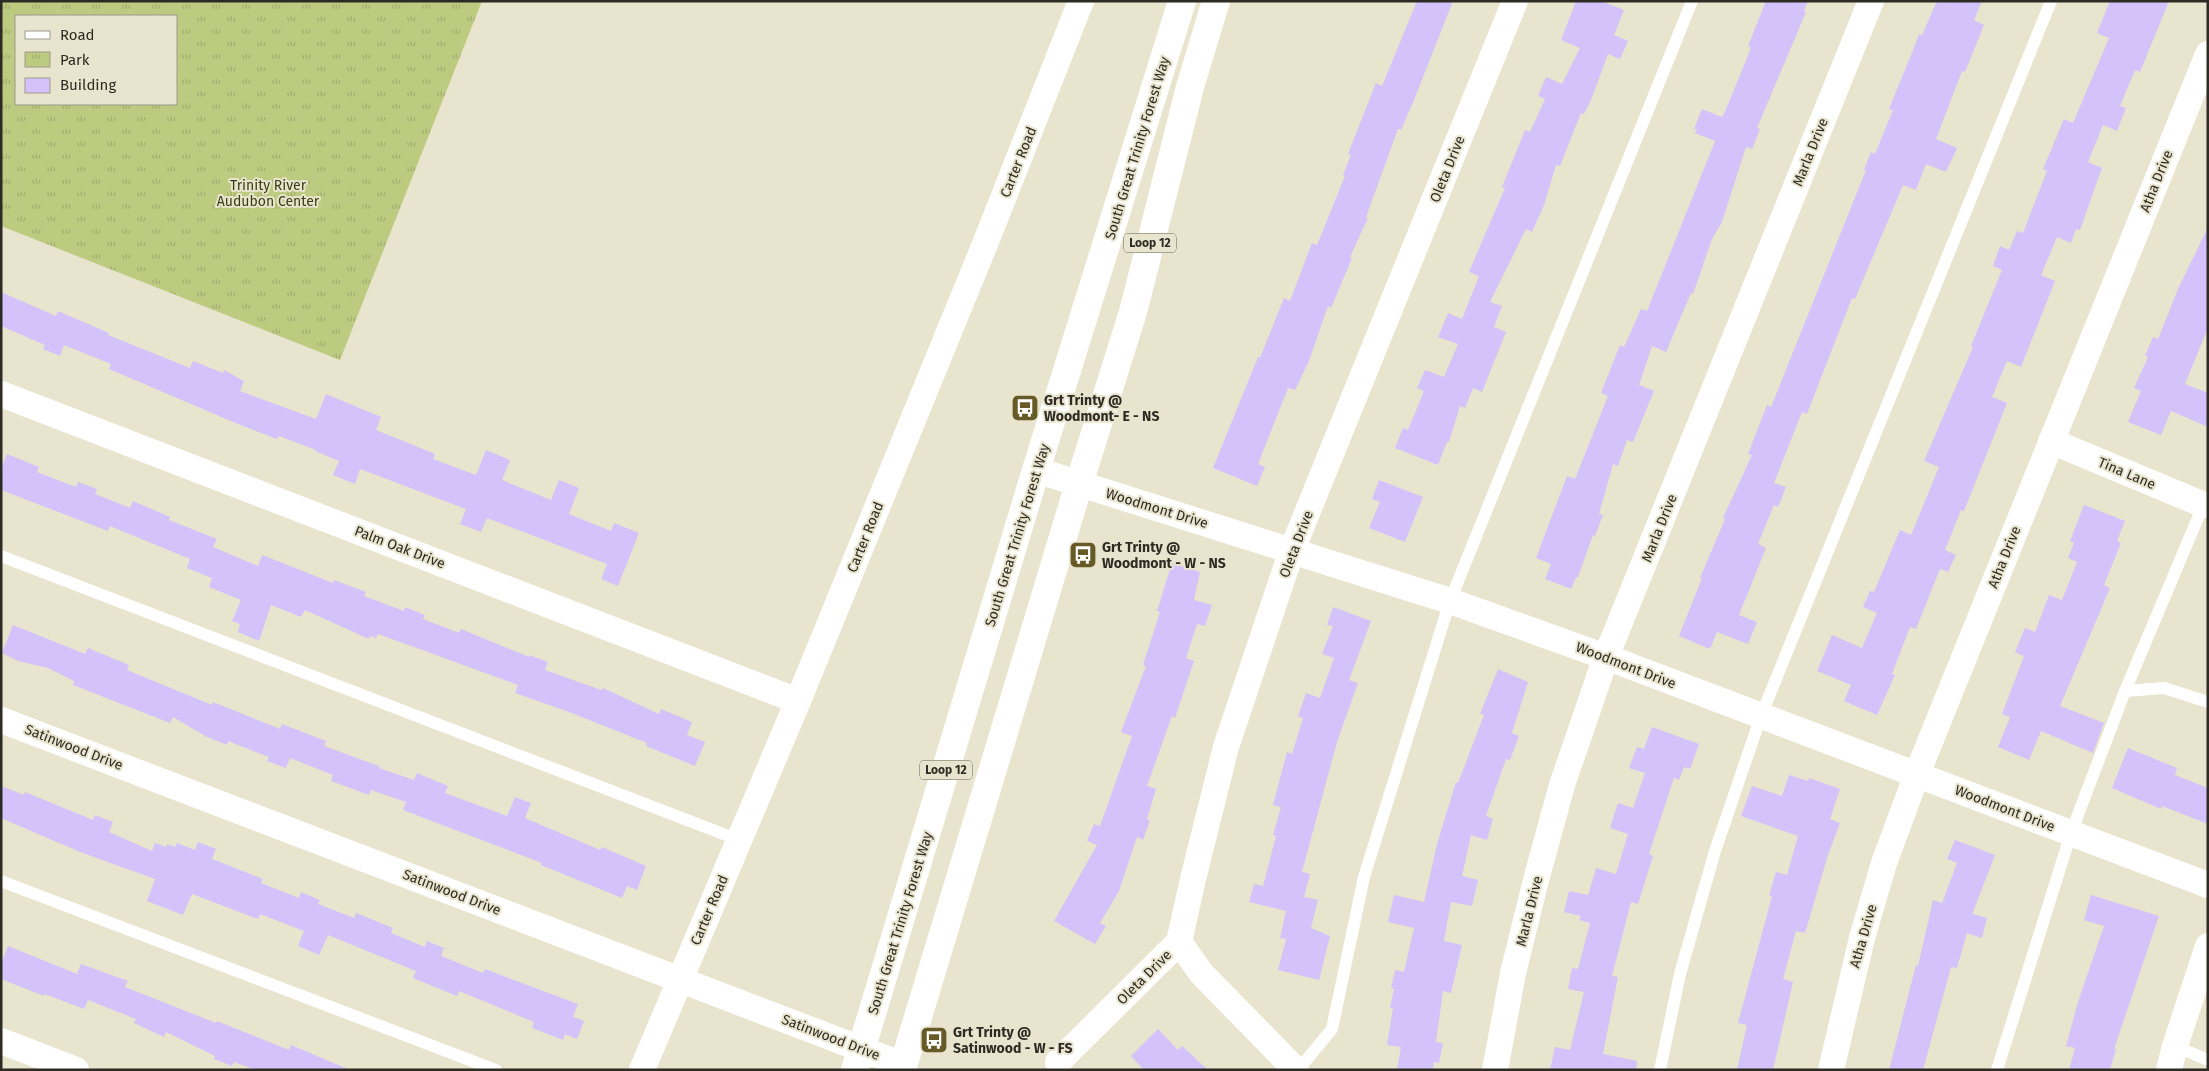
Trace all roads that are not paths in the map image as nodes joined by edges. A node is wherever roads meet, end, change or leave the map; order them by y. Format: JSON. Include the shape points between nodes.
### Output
{"nodes":[{"id":1,"x":1082,"y":1,"type":"edge"},
{"id":2,"x":1182,"y":1,"type":"edge"},
{"id":3,"x":1216,"y":1,"type":"edge"},
{"id":4,"x":1515,"y":1,"type":"edge"},
{"id":5,"x":1692,"y":1,"type":"edge"},
{"id":6,"x":1871,"y":1,"type":"edge"},
{"id":7,"x":2051,"y":1,"type":"edge"},
{"id":8,"x":2208,"y":54,"type":"edge"},
{"id":9,"x":1,"y":394,"type":"edge"},
{"id":10,"x":2051,"y":441,"type":"junction"},
{"id":11,"x":1036,"y":470,"type":"junction"},
{"id":12,"x":1079,"y":484,"type":"junction"},
{"id":13,"x":2206,"y":499,"type":"edge"},
{"id":14,"x":1292,"y":550,"type":"junction"},
{"id":15,"x":1,"y":556,"type":"edge"},
{"id":16,"x":1450,"y":601,"type":"junction"},
{"id":17,"x":1606,"y":657,"type":"junction"},
{"id":18,"x":2125,"y":690,"type":"junction"},
{"id":19,"x":798,"y":701,"type":"junction"},
{"id":20,"x":2208,"y":702,"type":"edge"},
{"id":21,"x":1761,"y":716,"type":"junction"},
{"id":22,"x":1,"y":720,"type":"edge"},
{"id":23,"x":1917,"y":774,"type":"junction"},
{"id":24,"x":2071,"y":833,"type":"junction"},
{"id":25,"x":739,"y":840,"type":"junction"},
{"id":26,"x":1,"y":881,"type":"edge"},
{"id":27,"x":2208,"y":885,"type":"edge"},
{"id":28,"x":1179,"y":942,"type":"junction"},
{"id":29,"x":2208,"y":946,"type":"edge"},
{"id":30,"x":679,"y":979,"type":"junction"},
{"id":31,"x":1,"y":1041,"type":"edge"},
{"id":32,"x":2172,"y":1058,"type":"edge"},
{"id":33,"x":858,"y":1059,"type":"edge"},
{"id":34,"x":2208,"y":1060,"type":"edge"},
{"id":35,"x":1062,"y":1066,"type":"edge"},
{"id":36,"x":903,"y":1067,"type":"edge"},
{"id":37,"x":76,"y":1070,"type":"edge"},
{"id":38,"x":496,"y":1070,"type":"edge"},
{"id":39,"x":642,"y":1070,"type":"edge"},
{"id":40,"x":1297,"y":1070,"type":"edge"},
{"id":41,"x":1495,"y":1070,"type":"edge"},
{"id":42,"x":1660,"y":1070,"type":"edge"},
{"id":43,"x":1831,"y":1070,"type":"edge"},
{"id":44,"x":1997,"y":1070,"type":"edge"}],
"edges":[{"from":1,"to":19,"type":"street","name":"Carter Road"},
{"from":2,"to":11,"type":"main road","name":"South Great Trinity Forest Way","number":"Loop 12"},
{"from":3,"to":12,"type":"main road","number":"Loop 12","via":[[1190,87],[1133,312]]},
{"from":4,"to":14,"type":"street","name":"Oleta Drive"},
{"from":5,"to":16,"type":"lane"},
{"from":6,"to":17,"type":"street","name":"Marla Drive"},
{"from":7,"to":21,"type":"lane"},
{"from":8,"to":10,"type":"street","name":"Atha Drive"},
{"from":9,"to":19,"type":"street","name":"Palm Oak Drive"},
{"from":10,"to":13,"type":"street","name":"Tina Lane"},
{"from":10,"to":23,"type":"street","name":"Atha Drive"},
{"from":11,"to":12,"type":"street","name":"Woodmont Drive"},
{"from":11,"to":33,"type":"main road","name":"South Great Trinity Forest Way","number":"Loop 12"},
{"from":12,"to":14,"type":"street","name":"Woodmont Drive"},
{"from":12,"to":36,"type":"main road","number":"Loop 12"},
{"from":13,"to":18,"type":"lane"},
{"from":14,"to":16,"type":"street","name":"Woodmont Drive"},
{"from":14,"to":28,"type":"street","name":"Oleta Drive","via":[[1226,747]]},
{"from":15,"to":25,"type":"lane"},
{"from":16,"to":17,"type":"street","name":"Woodmont Drive"},
{"from":16,"to":40,"type":"lane","via":[[1364,877],[1332,1029]]},
{"from":17,"to":21,"type":"street","name":"Woodmont Drive"},
{"from":17,"to":41,"type":"street","name":"Marla Drive","via":[[1562,785],[1536,880],[1513,973]]},
{"from":18,"to":20,"type":"lane","via":[[2164,688]]},
{"from":18,"to":24,"type":"lane"},
{"from":19,"to":25,"type":"street","name":"Carter Road"},
{"from":21,"to":23,"type":"street","name":"Woodmont Drive"},
{"from":21,"to":42,"type":"lane","via":[[1680,974]]},
{"from":22,"to":30,"type":"street","name":"Satinwood Drive"},
{"from":23,"to":24,"type":"street","name":"Woodmont Drive"},
{"from":23,"to":43,"type":"street","name":"Atha Drive","via":[[1884,863],[1862,938]]},
{"from":24,"to":27,"type":"street","name":"Woodmont Drive"},
{"from":24,"to":44,"type":"lane"},
{"from":25,"to":30,"type":"street","name":"Carter Road"},
{"from":26,"to":38,"type":"lane"},
{"from":28,"to":35,"type":"street","name":"Oleta Drive"},
{"from":28,"to":40,"type":"street","via":[[1202,974]]},
{"from":29,"to":32,"type":"street"},
{"from":30,"to":33,"type":"street","name":"Satinwood Drive"},
{"from":30,"to":39,"type":"street","name":"Carter Road"},
{"from":31,"to":37,"type":"street"},
{"from":32,"to":34,"type":"lane"},
{"from":33,"to":36,"type":"street","name":"Satinwood Drive"}]}
